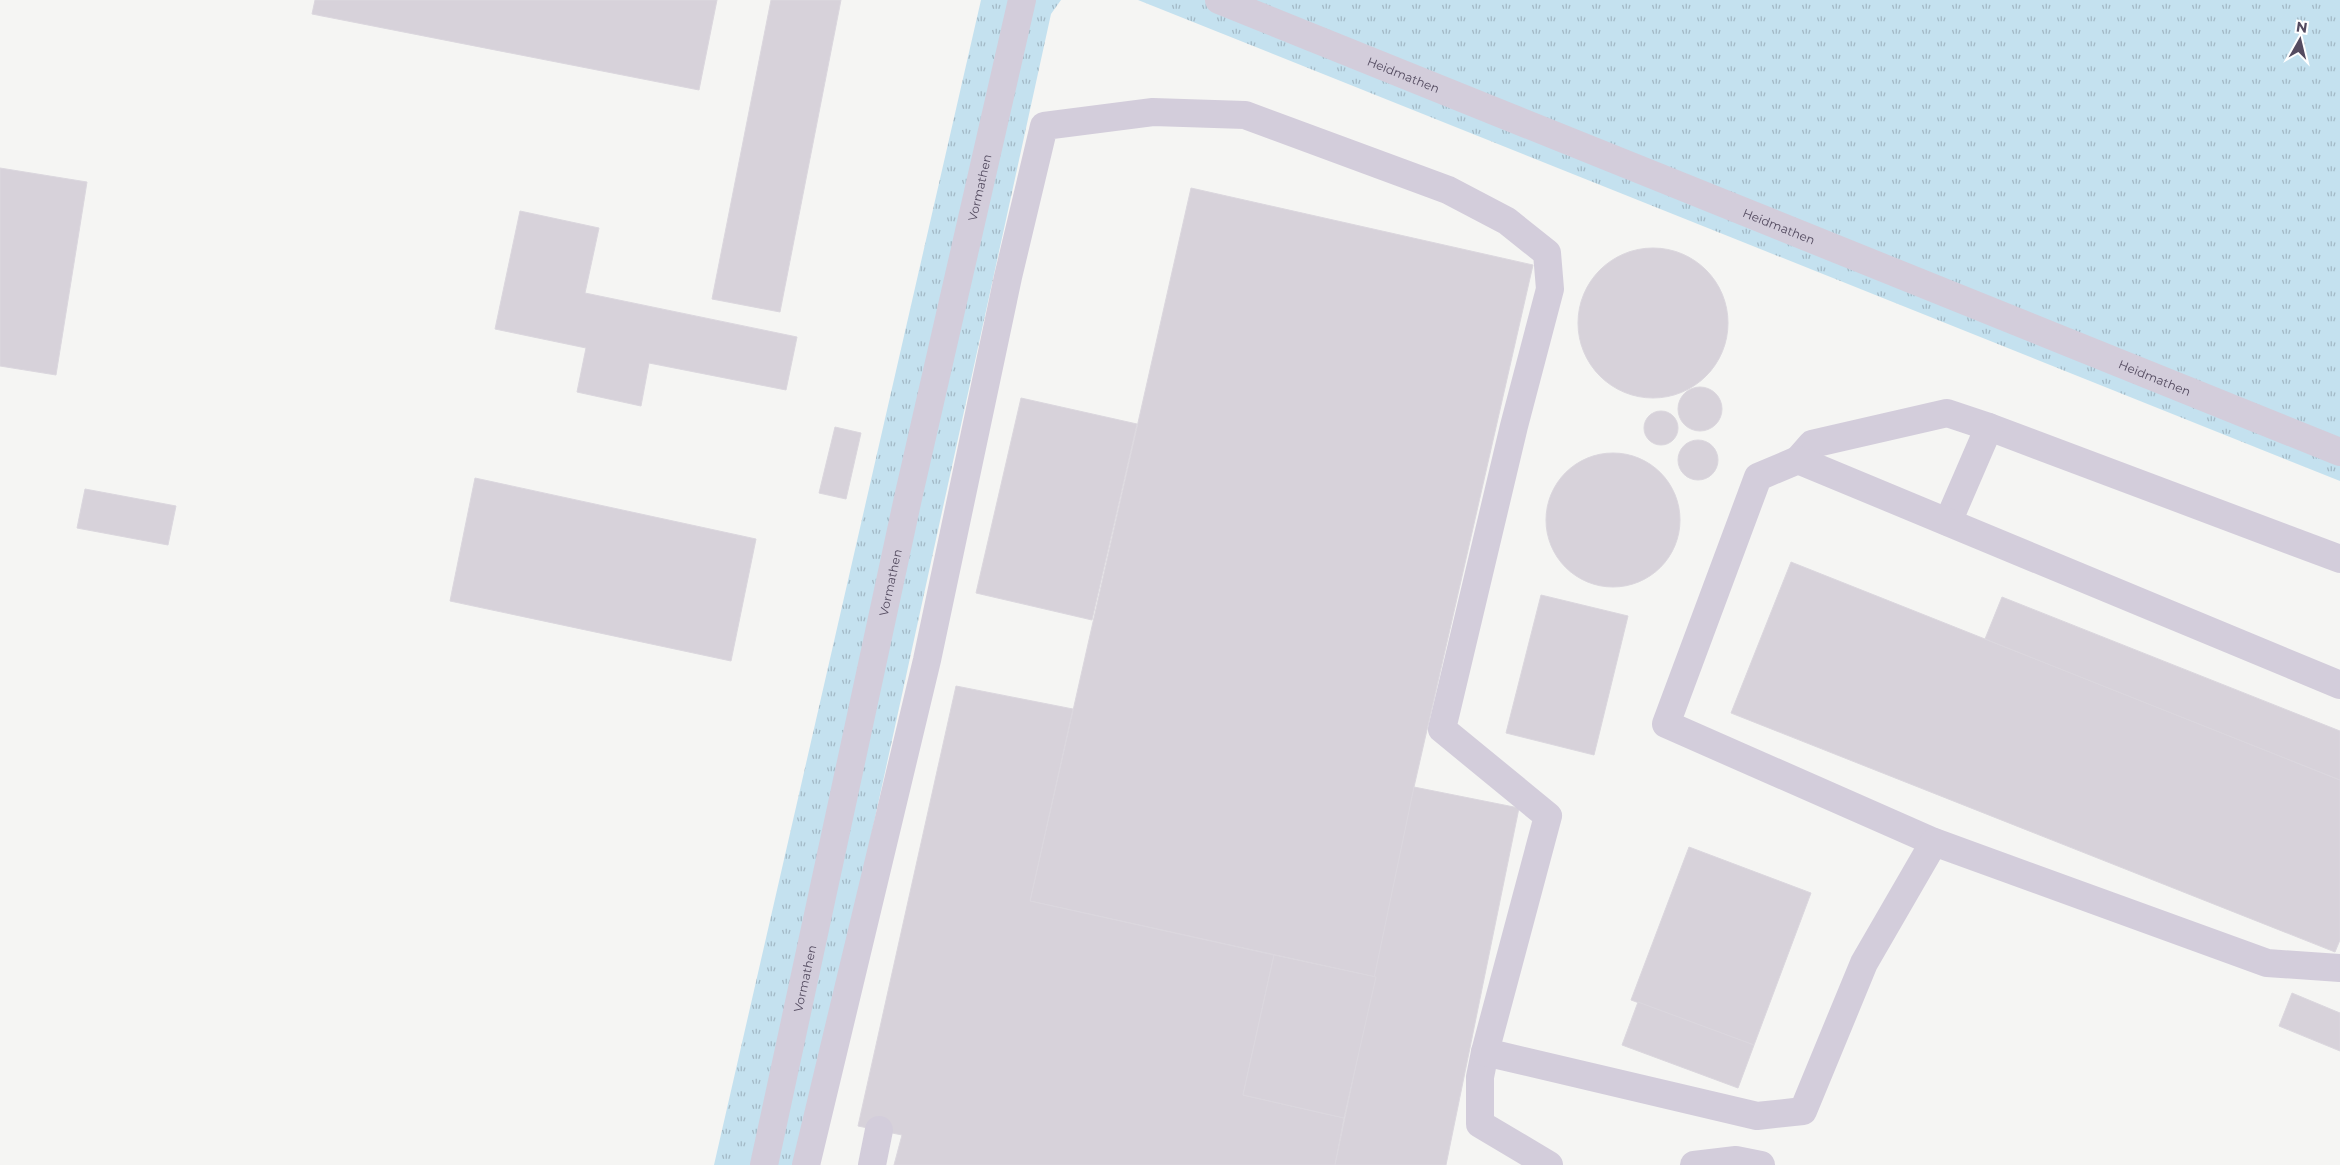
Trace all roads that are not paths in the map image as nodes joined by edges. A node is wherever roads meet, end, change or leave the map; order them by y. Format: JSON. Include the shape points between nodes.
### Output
{"nodes":[{"id":1,"x":1022,"y":0,"type":"edge"},
{"id":2,"x":1219,"y":0,"type":"edge"},
{"id":3,"x":1989,"y":427,"type":"junction"},
{"id":4,"x":2340,"y":452,"type":"edge"},
{"id":5,"x":1798,"y":460,"type":"junction"},
{"id":6,"x":1948,"y":522,"type":"junction"},
{"id":7,"x":2340,"y":558,"type":"edge"},
{"id":8,"x":2340,"y":685,"type":"edge"},
{"id":9,"x":1934,"y":842,"type":"junction"},
{"id":10,"x":2340,"y":968,"type":"edge"},
{"id":11,"x":1485,"y":1052,"type":"junction"},
{"id":12,"x":879,"y":1130,"type":"dead end"},
{"id":13,"x":764,"y":1165,"type":"edge"},
{"id":14,"x":806,"y":1165,"type":"edge"},
{"id":15,"x":872,"y":1165,"type":"edge"},
{"id":16,"x":1548,"y":1165,"type":"edge"},
{"id":17,"x":1694,"y":1165,"type":"edge"},
{"id":18,"x":1761,"y":1165,"type":"edge"}],
"edges":[{"from":1,"to":13,"type":"street","name":"Vormathen","via":[[908,498]]},
{"from":2,"to":4,"type":"street","name":"Heidmathen"},
{"from":3,"to":5,"type":"street","via":[[1947,413],[1812,444]]},
{"from":3,"to":6,"type":"street"},
{"from":3,"to":7,"type":"street"},
{"from":5,"to":6,"type":"street"},
{"from":5,"to":9,"type":"street","via":[[1758,477],[1666,724]]},
{"from":6,"to":8,"type":"street"},
{"from":9,"to":10,"type":"street","via":[[2267,963]]},
{"from":9,"to":11,"type":"street","via":[[1864,963],[1803,1111],[1757,1116]]},
{"from":11,"to":14,"type":"street","via":[[1548,816],[1442,729],[1550,289],[1547,253],[1506,220],[1448,190],[1245,115],[1153,112],[1044,126],[926,660]]},
{"from":11,"to":16,"type":"street","via":[[1480,1077],[1480,1124]]},
{"from":12,"to":15,"type":"street"},
{"from":17,"to":18,"type":"street","via":[[1736,1160]]}]}
